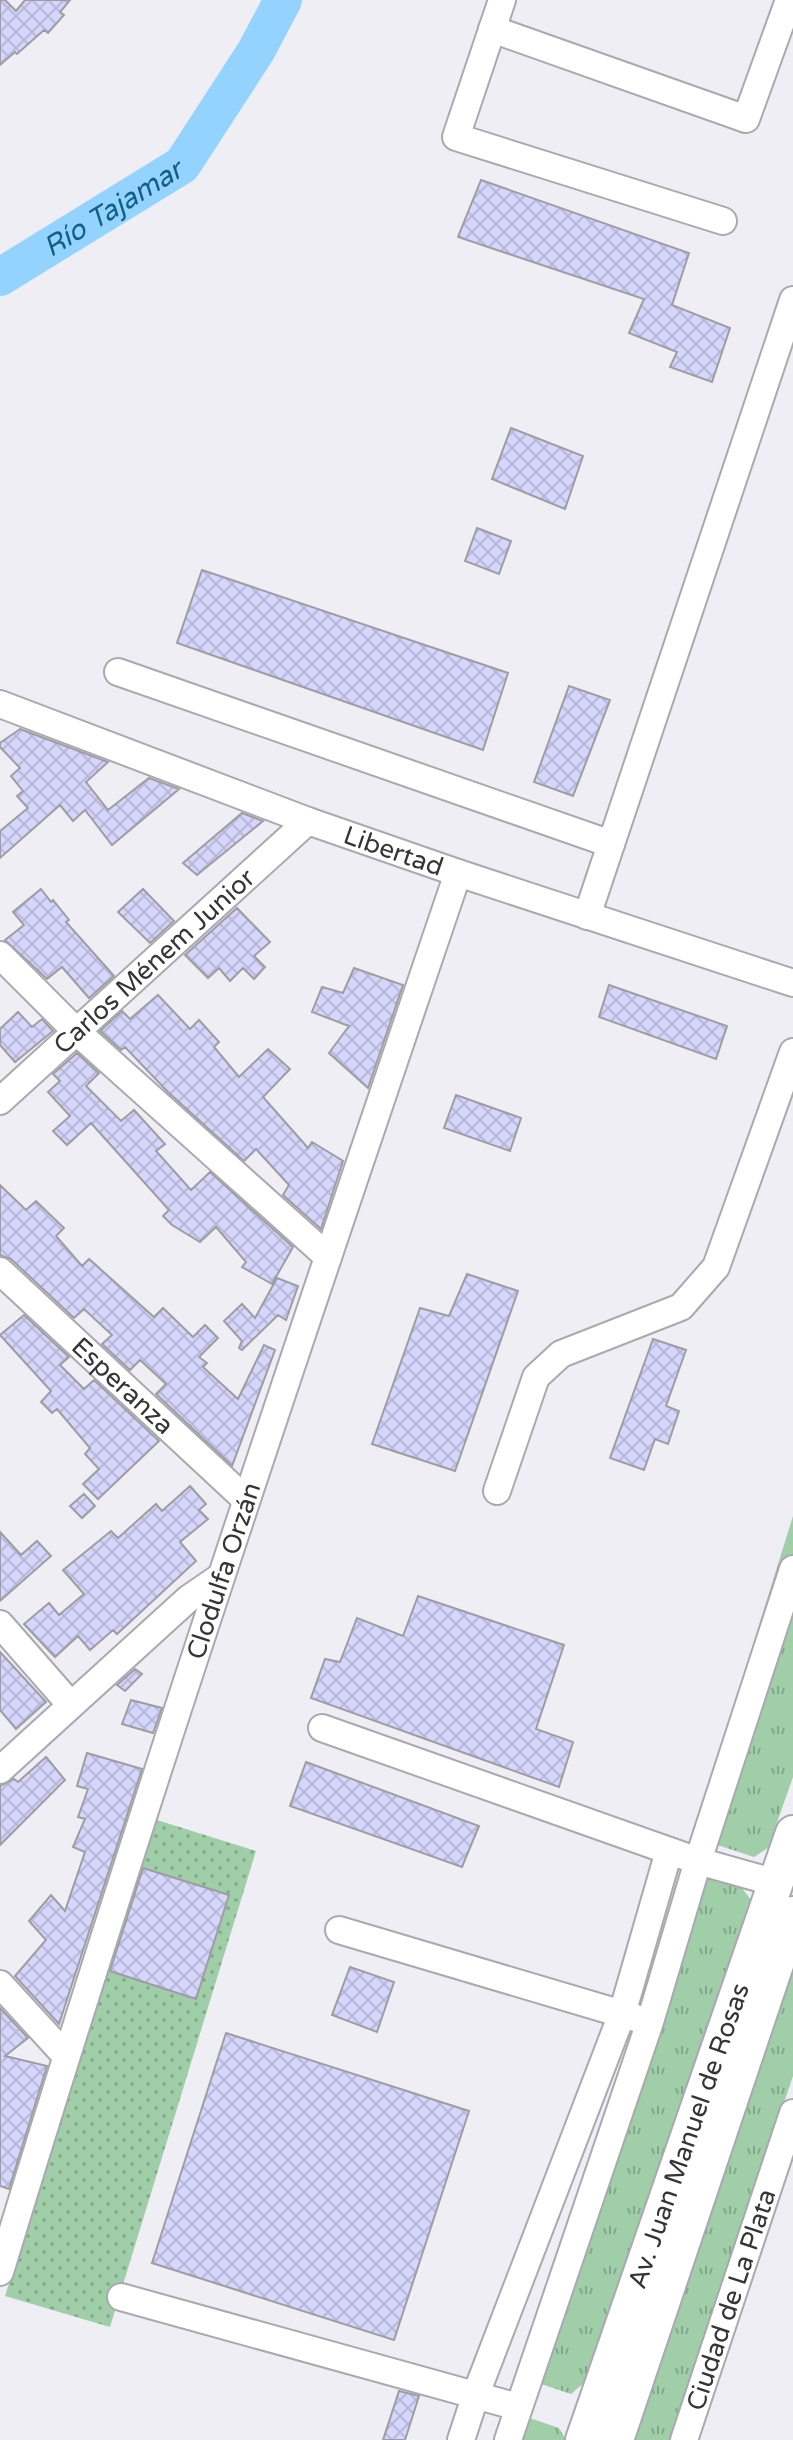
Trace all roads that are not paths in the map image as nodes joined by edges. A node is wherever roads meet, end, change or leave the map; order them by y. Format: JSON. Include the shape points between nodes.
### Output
{"nodes":[{"id":1,"x":502,"y":0,"type":"edge"},
{"id":2,"x":789,"y":0,"type":"edge"},
{"id":3,"x":492,"y":29,"type":"junction"},
{"id":4,"x":723,"y":221,"type":"dead end"},
{"id":5,"x":793,"y":300,"type":"edge"},
{"id":6,"x":118,"y":672,"type":"dead end"},
{"id":7,"x":0,"y":704,"type":"edge"},
{"id":8,"x":308,"y":821,"type":"junction"},
{"id":9,"x":611,"y":844,"type":"junction"},
{"id":10,"x":458,"y":873,"type":"junction"},
{"id":11,"x":587,"y":916,"type":"junction"},
{"id":12,"x":0,"y":955,"type":"edge"},
{"id":13,"x":793,"y":983,"type":"edge"},
{"id":14,"x":76,"y":1031,"type":"junction"},
{"id":15,"x":793,"y":1052,"type":"edge"},
{"id":16,"x":0,"y":1101,"type":"edge"},
{"id":17,"x":328,"y":1257,"type":"junction"},
{"id":18,"x":0,"y":1271,"type":"edge"},
{"id":19,"x":497,"y":1491,"type":"dead end"},
{"id":20,"x":245,"y":1499,"type":"junction"},
{"id":21,"x":793,"y":1569,"type":"edge"},
{"id":22,"x":220,"y":1577,"type":"junction"},
{"id":23,"x":0,"y":1624,"type":"edge"},
{"id":24,"x":70,"y":1704,"type":"junction"},
{"id":25,"x":322,"y":1728,"type":"dead end"},
{"id":26,"x":0,"y":1770,"type":"edge"},
{"id":27,"x":793,"y":1833,"type":"edge"},
{"id":28,"x":669,"y":1851,"type":"junction"},
{"id":29,"x":698,"y":1861,"type":"junction"},
{"id":30,"x":776,"y":1883,"type":"junction"},
{"id":31,"x":793,"y":1914,"type":"edge"},
{"id":32,"x":339,"y":1930,"type":"dead end"},
{"id":33,"x":0,"y":1984,"type":"edge"},
{"id":34,"x":622,"y":2014,"type":"junction"},
{"id":35,"x":650,"y":2022,"type":"junction"},
{"id":36,"x":66,"y":2056,"type":"junction"},
{"id":37,"x":792,"y":2117,"type":"edge"},
{"id":38,"x":0,"y":2272,"type":"edge"},
{"id":39,"x":121,"y":2297,"type":"dead end"},
{"id":40,"x":476,"y":2394,"type":"junction"},
{"id":41,"x":518,"y":2407,"type":"junction"},
{"id":42,"x":461,"y":2440,"type":"edge"},
{"id":43,"x":508,"y":2440,"type":"edge"},
{"id":44,"x":583,"y":2440,"type":"edge"},
{"id":45,"x":616,"y":2440,"type":"edge"},
{"id":46,"x":684,"y":2440,"type":"edge"}],
"edges":[{"from":1,"to":3,"type":"street"},
{"from":2,"to":3,"type":"street","via":[[746,119]]},
{"from":3,"to":4,"type":"street","via":[[456,137]]},
{"from":5,"to":9,"type":"street"},
{"from":6,"to":9,"type":"street"},
{"from":7,"to":8,"type":"street","name":"Libertad"},
{"from":8,"to":10,"type":"street","name":"Libertad"},
{"from":8,"to":14,"type":"street","name":"Carlos Ménem Junior"},
{"from":9,"to":11,"type":"street"},
{"from":10,"to":11,"type":"street","name":"Libertad"},
{"from":10,"to":17,"type":"street","name":"Clodulfa Orzán"},
{"from":11,"to":13,"type":"street","name":"Libertad"},
{"from":12,"to":14,"type":"street"},
{"from":14,"to":16,"type":"street","name":"Carlos Ménem Junior"},
{"from":14,"to":17,"type":"street"},
{"from":15,"to":19,"type":"street","via":[[716,1267],[681,1307],[561,1354],[536,1377]]},
{"from":17,"to":20,"type":"street","name":"Clodulfa Orzán"},
{"from":18,"to":20,"type":"street","name":"Esperanza"},
{"from":20,"to":22,"type":"street","name":"Clodulfa Orzán"},
{"from":21,"to":29,"type":"street"},
{"from":22,"to":24,"type":"street"},
{"from":22,"to":36,"type":"street","name":"Clodulfa Orzán"},
{"from":23,"to":24,"type":"street"},
{"from":24,"to":26,"type":"street"},
{"from":25,"to":28,"type":"street"},
{"from":27,"to":30,"type":"main road","name":"Av. Juan Manuel de Rosas"},
{"from":28,"to":29,"type":"street"},
{"from":28,"to":34,"type":"street"},
{"from":29,"to":30,"type":"street"},
{"from":29,"to":35,"type":"street"},
{"from":30,"to":44,"type":"main road","name":"Av. Juan Manuel de Rosas"},
{"from":31,"to":45,"type":"main road","name":"Av. Juan Manuel de Rosas"},
{"from":32,"to":34,"type":"street"},
{"from":33,"to":36,"type":"street"},
{"from":34,"to":35,"type":"street"},
{"from":34,"to":40,"type":"street"},
{"from":35,"to":41,"type":"street"},
{"from":36,"to":38,"type":"street","name":"Clodulfa Orzán"},
{"from":37,"to":46,"type":"street","name":"Ciudad de La Plata"},
{"from":39,"to":40,"type":"street"},
{"from":40,"to":41,"type":"street"},
{"from":40,"to":42,"type":"street"},
{"from":41,"to":43,"type":"street"}]}
